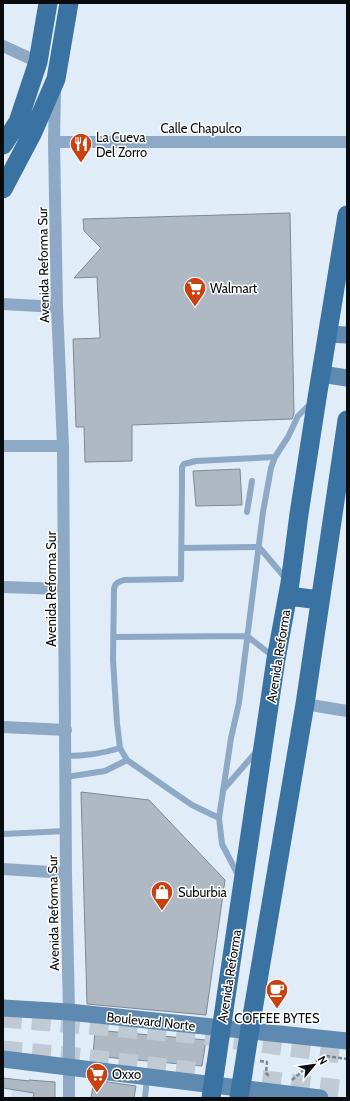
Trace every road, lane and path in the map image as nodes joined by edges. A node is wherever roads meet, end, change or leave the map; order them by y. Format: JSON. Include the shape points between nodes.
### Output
{"nodes":[{"id":1,"x":48,"y":3,"type":"edge"},
{"id":2,"x":69,"y":3,"type":"edge"},
{"id":3,"x":3,"y":46,"type":"edge"},
{"id":4,"x":38,"y":62,"type":"junction"},
{"id":5,"x":56,"y":79,"type":"junction"},
{"id":6,"x":54,"y":142,"type":"junction"},
{"id":7,"x":347,"y":142,"type":"edge"},
{"id":8,"x":3,"y":145,"type":"edge"},
{"id":9,"x":3,"y":189,"type":"edge"},
{"id":10,"x":347,"y":214,"type":"edge"},
{"id":11,"x":3,"y":304,"type":"edge"},
{"id":12,"x":57,"y":307,"type":"junction"},
{"id":13,"x":328,"y":334,"type":"junction"},
{"id":14,"x":347,"y":335,"type":"edge"},
{"id":15,"x":321,"y":374,"type":"junction"},
{"id":16,"x":347,"y":378,"type":"edge"},
{"id":17,"x":317,"y":398,"type":"junction"},
{"id":18,"x":347,"y":420,"type":"edge"},
{"id":19,"x":3,"y":446,"type":"edge"},
{"id":20,"x":63,"y":446,"type":"junction"},
{"id":21,"x":275,"y":457,"type":"junction"},
{"id":22,"x":252,"y":481,"type":"dead end"},
{"id":23,"x":247,"y":512,"type":"dead end"},
{"id":24,"x":259,"y":547,"type":"junction"},
{"id":25,"x":182,"y":548,"type":"junction"},
{"id":26,"x":3,"y":588,"type":"edge"},
{"id":27,"x":64,"y":588,"type":"junction"},
{"id":28,"x":289,"y":590,"type":"junction"},
{"id":29,"x":320,"y":600,"type":"junction"},
{"id":30,"x":247,"y":636,"type":"junction"},
{"id":31,"x":114,"y":637,"type":"junction"},
{"id":32,"x":276,"y":659,"type":"junction"},
{"id":33,"x":305,"y":704,"type":"junction"},
{"id":34,"x":347,"y":711,"type":"edge"},
{"id":35,"x":3,"y":727,"type":"edge"},
{"id":36,"x":66,"y":730,"type":"junction"},
{"id":37,"x":264,"y":743,"type":"junction"},
{"id":38,"x":120,"y":748,"type":"junction"},
{"id":39,"x":66,"y":756,"type":"junction"},
{"id":40,"x":127,"y":760,"type":"junction"},
{"id":41,"x":66,"y":777,"type":"junction"},
{"id":42,"x":223,"y":790,"type":"junction"},
{"id":43,"x":219,"y":818,"type":"junction"},
{"id":44,"x":66,"y":831,"type":"junction"},
{"id":45,"x":3,"y":834,"type":"edge"},
{"id":46,"x":3,"y":869,"type":"edge"},
{"id":47,"x":66,"y":873,"type":"junction"},
{"id":48,"x":243,"y":885,"type":"junction"},
{"id":49,"x":3,"y":1008,"type":"edge"},
{"id":50,"x":69,"y":1012,"type":"junction"},
{"id":51,"x":221,"y":1028,"type":"junction"},
{"id":52,"x":249,"y":1030,"type":"junction"},
{"id":53,"x":347,"y":1041,"type":"edge"},
{"id":54,"x":3,"y":1059,"type":"edge"},
{"id":55,"x":347,"y":1059,"type":"edge"},
{"id":56,"x":267,"y":1062,"type":"dead end"},
{"id":57,"x":69,"y":1067,"type":"junction"},
{"id":58,"x":147,"y":1076,"type":"junction"},
{"id":59,"x":274,"y":1082,"type":"dead end"},
{"id":60,"x":288,"y":1084,"type":"dead end"},
{"id":61,"x":212,"y":1091,"type":"edge"},
{"id":62,"x":240,"y":1093,"type":"edge"},
{"id":63,"x":69,"y":1098,"type":"edge"},
{"id":64,"x":145,"y":1098,"type":"edge"},
{"id":65,"x":320,"y":1098,"type":"edge"}],
"edges":[{"from":1,"to":4,"type":"main road"},
{"from":2,"to":5,"type":"main road"},
{"from":3,"to":4,"type":"street"},
{"from":4,"to":8,"type":"main road","via":[[18,122]]},
{"from":5,"to":6,"type":"street","name":"Avenida Reforma Sur"},
{"from":5,"to":9,"type":"main road","via":[[33,132]]},
{"from":6,"to":7,"type":"street","name":"Calle Chapulco"},
{"from":6,"to":12,"type":"street","name":"Avenida Reforma Sur"},
{"from":10,"to":13,"type":"main road","name":"Avenida Reforma"},
{"from":11,"to":12,"type":"street"},
{"from":12,"to":20,"type":"street","name":"Avenida Reforma Sur"},
{"from":13,"to":14,"type":"main road"},
{"from":13,"to":15,"type":"main road","name":"Avenida Reforma"},
{"from":15,"to":16,"type":"main road"},
{"from":15,"to":17,"type":"main road","name":"Avenida Reforma"},
{"from":17,"to":21,"type":"lane","via":[[298,416]]},
{"from":17,"to":28,"type":"main road","name":"Avenida Reforma"},
{"from":18,"to":29,"type":"main road"},
{"from":19,"to":20,"type":"street"},
{"from":20,"to":27,"type":"street","name":"Avenida Reforma Sur"},
{"from":21,"to":24,"type":"lane"},
{"from":21,"to":25,"type":"lane","via":[[196,461],[184,464]]},
{"from":22,"to":23,"type":"lane"},
{"from":24,"to":25,"type":"lane"},
{"from":24,"to":28,"type":"lane"},
{"from":24,"to":30,"type":"lane"},
{"from":25,"to":31,"type":"lane","via":[[181,579],[124,580],[115,585]]},
{"from":26,"to":27,"type":"street"},
{"from":27,"to":36,"type":"street","name":"Avenida Reforma Sur"},
{"from":28,"to":29,"type":"main road"},
{"from":28,"to":32,"type":"main road","name":"Avenida Reforma"},
{"from":29,"to":33,"type":"main road"},
{"from":30,"to":31,"type":"lane"},
{"from":30,"to":32,"type":"lane"},
{"from":30,"to":42,"type":"lane","via":[[239,703]]},
{"from":31,"to":38,"type":"lane","via":[[116,723]]},
{"from":32,"to":37,"type":"main road","name":"Avenida Reforma"},
{"from":33,"to":34,"type":"street"},
{"from":33,"to":52,"type":"main road"},
{"from":35,"to":36,"type":"street"},
{"from":36,"to":39,"type":"street","name":"Avenida Reforma Sur"},
{"from":37,"to":42,"type":"lane"},
{"from":37,"to":48,"type":"main road","name":"Avenida Reforma"},
{"from":38,"to":39,"type":"lane","via":[[86,756]]},
{"from":38,"to":40,"type":"lane"},
{"from":39,"to":41,"type":"street","name":"Avenida Reforma Sur"},
{"from":40,"to":41,"type":"lane","via":[[106,771]]},
{"from":40,"to":43,"type":"lane","via":[[192,805]]},
{"from":41,"to":44,"type":"street","name":"Avenida Reforma Sur"},
{"from":42,"to":43,"type":"lane"},
{"from":43,"to":48,"type":"lane","via":[[222,844]]},
{"from":44,"to":45,"type":"lane"},
{"from":44,"to":47,"type":"street","name":"Avenida Reforma Sur"},
{"from":46,"to":47,"type":"street"},
{"from":47,"to":50,"type":"street","name":"Avenida Reforma Sur"},
{"from":48,"to":51,"type":"main road","name":"Avenida Reforma"},
{"from":49,"to":50,"type":"main road","name":"Boulevard Norte"},
{"from":50,"to":51,"type":"main road","name":"Boulevard Norte"},
{"from":50,"to":57,"type":"street","name":"Avenida Reforma Sur"},
{"from":51,"to":52,"type":"main road","name":"Boulevard Norte"},
{"from":51,"to":61,"type":"main road","name":"Avenida Reforma"},
{"from":52,"to":53,"type":"main road","name":"Boulevard Norte"},
{"from":52,"to":62,"type":"main road"},
{"from":54,"to":57,"type":"main road"},
{"from":55,"to":60,"type":"path","via":[[326,1056]]},
{"from":56,"to":59,"type":"path","via":[[266,1073]]},
{"from":57,"to":58,"type":"main road"},
{"from":57,"to":63,"type":"street","name":"Avenida Reforma Sur"},
{"from":58,"to":61,"type":"main road"},
{"from":58,"to":64,"type":"lane"},
{"from":61,"to":62,"type":"main road"},
{"from":62,"to":65,"type":"main road"}]}
